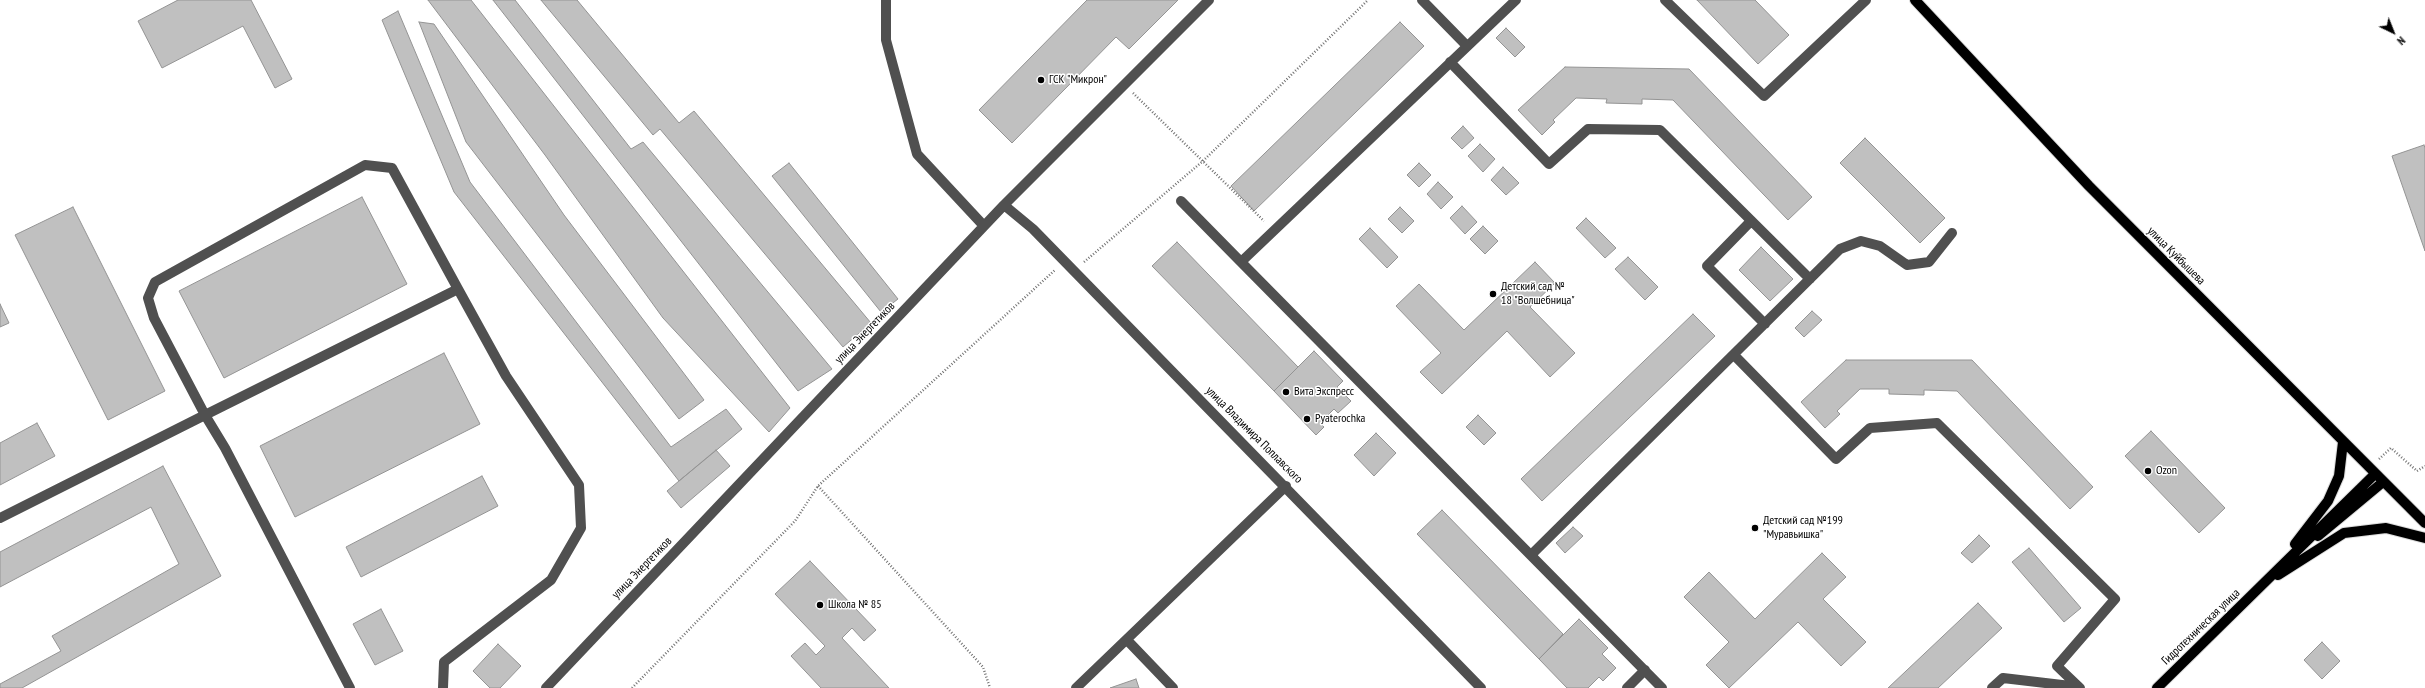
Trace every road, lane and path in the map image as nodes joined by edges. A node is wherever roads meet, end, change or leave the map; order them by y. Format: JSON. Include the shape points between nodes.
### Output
{"nodes":[{"id":1,"x":886,"y":0,"type":"edge"},
{"id":2,"x":1208,"y":0,"type":"edge"},
{"id":3,"x":1368,"y":0,"type":"edge"},
{"id":4,"x":1422,"y":0,"type":"edge"},
{"id":5,"x":1516,"y":0,"type":"edge"},
{"id":6,"x":1665,"y":0,"type":"edge"},
{"id":7,"x":1866,"y":0,"type":"edge"},
{"id":8,"x":1915,"y":0,"type":"edge"},
{"id":9,"x":1467,"y":46,"type":"junction"},
{"id":10,"x":1450,"y":62,"type":"junction"},
{"id":11,"x":1124,"y":84,"type":"junction"},
{"id":12,"x":1203,"y":161,"type":"junction"},
{"id":13,"x":1181,"y":200,"type":"dead end"},
{"id":14,"x":1004,"y":205,"type":"junction"},
{"id":15,"x":1751,"y":221,"type":"junction"},
{"id":16,"x":984,"y":226,"type":"junction"},
{"id":17,"x":1273,"y":231,"type":"junction"},
{"id":18,"x":1952,"y":233,"type":"dead end"},
{"id":19,"x":1065,"y":262,"type":"junction"},
{"id":20,"x":1241,"y":262,"type":"junction"},
{"id":21,"x":1083,"y":264,"type":"dead end"},
{"id":22,"x":1810,"y":279,"type":"junction"},
{"id":23,"x":458,"y":289,"type":"junction"},
{"id":24,"x":1764,"y":324,"type":"junction"},
{"id":25,"x":1734,"y":355,"type":"junction"},
{"id":26,"x":205,"y":415,"type":"junction"},
{"id":27,"x":2343,"y":442,"type":"junction"},
{"id":28,"x":2425,"y":466,"type":"edge"},
{"id":29,"x":2372,"y":471,"type":"junction"},
{"id":30,"x":2383,"y":482,"type":"junction"},
{"id":31,"x":818,"y":486,"type":"junction"},
{"id":32,"x":1286,"y":486,"type":"junction"},
{"id":33,"x":0,"y":518,"type":"edge"},
{"id":34,"x":2425,"y":523,"type":"edge"},
{"id":35,"x":2425,"y":538,"type":"edge"},
{"id":36,"x":1531,"y":555,"type":"junction"},
{"id":37,"x":2263,"y":584,"type":"junction"},
{"id":38,"x":1126,"y":640,"type":"junction"},
{"id":39,"x":1645,"y":670,"type":"junction"},
{"id":40,"x":2079,"y":687,"type":"edge"},
{"id":41,"x":350,"y":688,"type":"edge"},
{"id":42,"x":443,"y":688,"type":"edge"},
{"id":43,"x":546,"y":688,"type":"edge"},
{"id":44,"x":632,"y":688,"type":"edge"},
{"id":45,"x":990,"y":688,"type":"edge"},
{"id":46,"x":1076,"y":688,"type":"edge"},
{"id":47,"x":1173,"y":688,"type":"edge"},
{"id":48,"x":1481,"y":688,"type":"edge"},
{"id":49,"x":1627,"y":688,"type":"edge"},
{"id":50,"x":1662,"y":688,"type":"edge"},
{"id":51,"x":1992,"y":688,"type":"edge"},
{"id":52,"x":2157,"y":688,"type":"edge"}],
"edges":[{"from":1,"to":16,"type":"street","via":[[886,40],[917,154]]},
{"from":2,"to":11,"type":"street","name":"улица Энергетиков"},
{"from":3,"to":12,"type":"path"},
{"from":4,"to":9,"type":"street"},
{"from":5,"to":9,"type":"street"},
{"from":6,"to":7,"type":"street","via":[[1764,96]]},
{"from":8,"to":27,"type":"main road","name":"улица Куйбышева","via":[[2089,186]]},
{"from":9,"to":10,"type":"street"},
{"from":10,"to":15,"type":"street","via":[[1549,164],[1588,129],[1660,130]]},
{"from":10,"to":17,"type":"street"},
{"from":11,"to":12,"type":"path"},
{"from":11,"to":14,"type":"street","name":"улица Энергетиков"},
{"from":12,"to":17,"type":"path"},
{"from":12,"to":21,"type":"path"},
{"from":13,"to":20,"type":"street"},
{"from":14,"to":16,"type":"street","name":"улица Энергетиков"},
{"from":14,"to":19,"type":"street","name":"улица Владимира Поплавского","via":[[1033,229]]},
{"from":15,"to":22,"type":"street"},
{"from":15,"to":24,"type":"street","via":[[1707,266]]},
{"from":16,"to":43,"type":"street","name":"улица Энергетиков"},
{"from":17,"to":20,"type":"street"},
{"from":18,"to":22,"type":"street","via":[[1928,262],[1908,265],[1880,246],[1861,241],[1840,249]]},
{"from":19,"to":31,"type":"path"},
{"from":19,"to":32,"type":"street","name":"улица Владимира Поплавского"},
{"from":20,"to":36,"type":"street"},
{"from":22,"to":24,"type":"street"},
{"from":23,"to":26,"type":"street"},
{"from":23,"to":26,"type":"street","via":[[392,168],[364,165],[155,282],[148,298],[154,318]]},
{"from":23,"to":42,"type":"street","via":[[506,376],[579,485],[581,528],[551,580],[444,662]]},
{"from":24,"to":25,"type":"street"},
{"from":25,"to":36,"type":"street"},
{"from":25,"to":40,"type":"street","via":[[1836,459],[1870,428],[1937,423],[2115,599],[2056,666]]},
{"from":26,"to":33,"type":"street"},
{"from":26,"to":41,"type":"street","via":[[225,448]]},
{"from":27,"to":29,"type":"main road","name":"улица Куйбышева"},
{"from":27,"to":37,"type":"main road","via":[[2339,476],[2328,501]]},
{"from":28,"to":29,"type":"path","via":[[2417,472],[2391,448]]},
{"from":29,"to":30,"type":"main road","name":"улица Куйбышева"},
{"from":29,"to":37,"type":"main road"},
{"from":30,"to":34,"type":"main road","name":"улица Куйбышева"},
{"from":30,"to":37,"type":"main road"},
{"from":31,"to":44,"type":"path","via":[[795,521]]},
{"from":31,"to":45,"type":"path","via":[[983,667]]},
{"from":32,"to":38,"type":"street"},
{"from":32,"to":48,"type":"street","name":"улица Владимира Поплавского"},
{"from":35,"to":37,"type":"main road","via":[[2386,528],[2344,533]]},
{"from":36,"to":39,"type":"street"},
{"from":37,"to":52,"type":"main road","name":"Гидротехническая улица"},
{"from":38,"to":46,"type":"street"},
{"from":38,"to":47,"type":"street"},
{"from":39,"to":49,"type":"street"},
{"from":39,"to":50,"type":"street"},
{"from":40,"to":51,"type":"street","via":[[2003,678]]}]}
